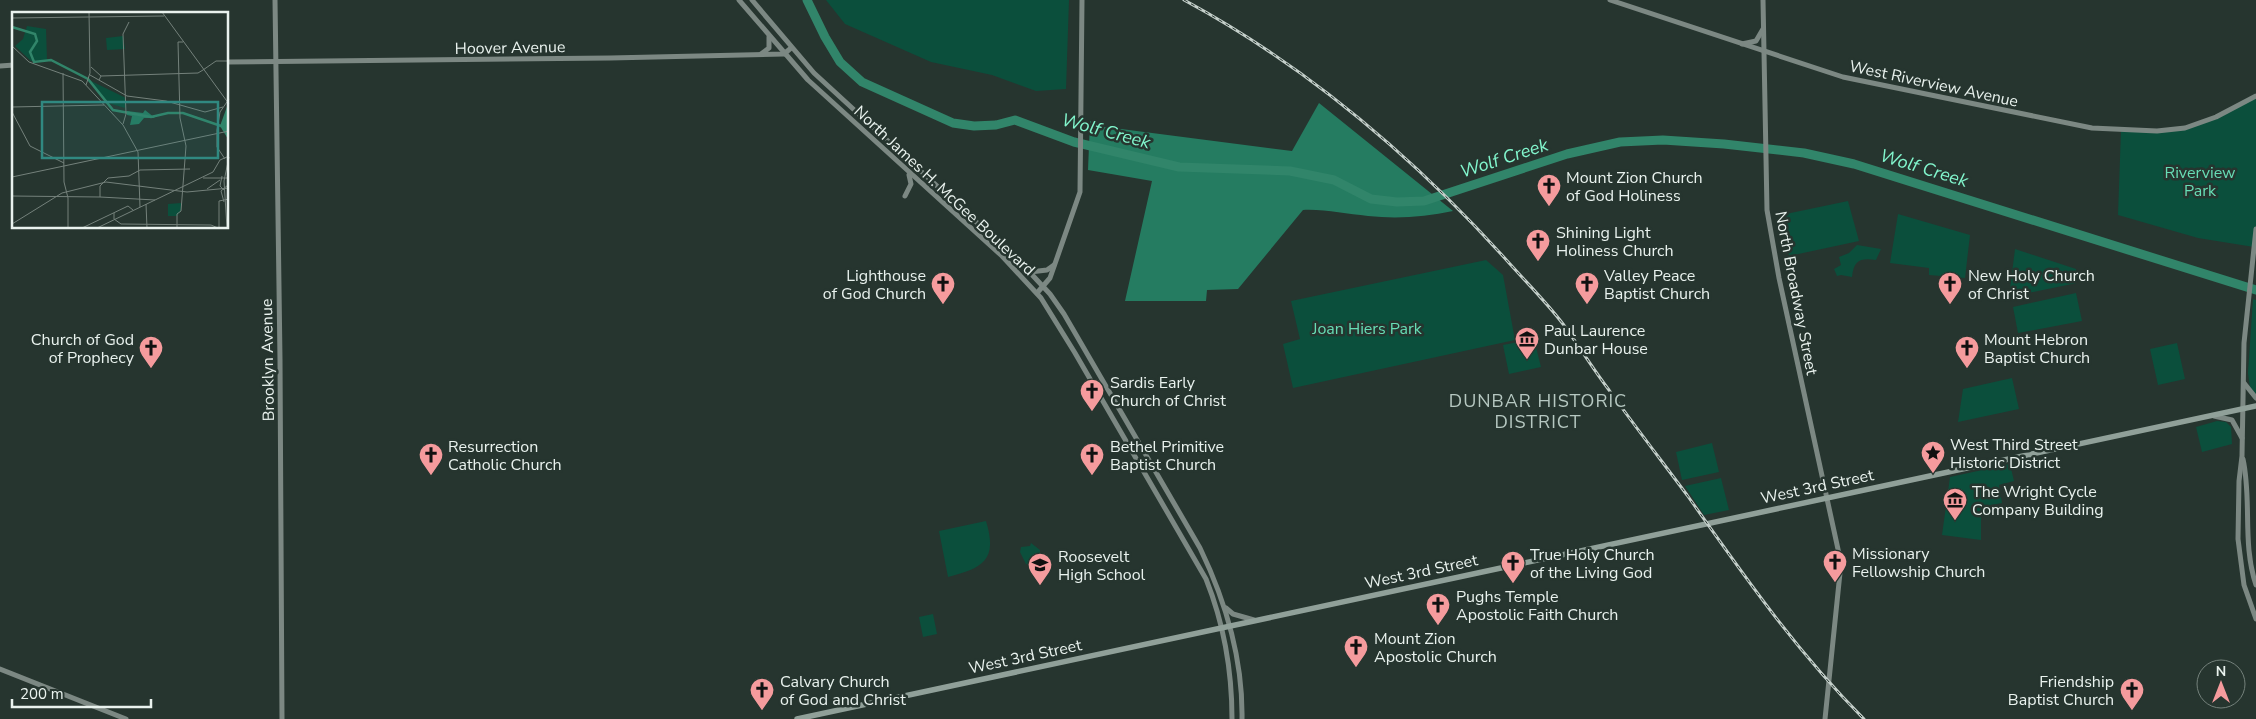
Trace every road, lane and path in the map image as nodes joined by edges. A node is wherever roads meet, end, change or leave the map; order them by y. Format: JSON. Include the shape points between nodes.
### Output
{"nodes":[{"id":1,"x":275,"y":0,"type":"edge"},
{"id":2,"x":739,"y":0,"type":"edge"},
{"id":3,"x":752,"y":0,"type":"edge"},
{"id":4,"x":1082,"y":0,"type":"edge"},
{"id":5,"x":1610,"y":0,"type":"edge"},
{"id":6,"x":1764,"y":0,"type":"edge"},
{"id":7,"x":1764,"y":26,"type":"junction"},
{"id":8,"x":769,"y":36,"type":"junction"},
{"id":9,"x":1738,"y":44,"type":"junction"},
{"id":10,"x":791,"y":48,"type":"junction"},
{"id":11,"x":1764,"y":53,"type":"junction"},
{"id":12,"x":761,"y":54,"type":"junction"},
{"id":13,"x":784,"y":54,"type":"junction"},
{"id":14,"x":229,"y":62,"type":"edge"},
{"id":15,"x":276,"y":62,"type":"junction"},
{"id":16,"x":2256,"y":96,"type":"edge"},
{"id":17,"x":908,"y":172,"type":"junction"},
{"id":18,"x":905,"y":196,"type":"dead end"},
{"id":19,"x":2256,"y":228,"type":"edge"},
{"id":20,"x":1055,"y":265,"type":"junction"},
{"id":21,"x":1030,"y":272,"type":"junction"},
{"id":22,"x":1043,"y":285,"type":"junction"},
{"id":23,"x":1037,"y":293,"type":"junction"},
{"id":24,"x":2242,"y":380,"type":"junction"},
{"id":25,"x":2256,"y":398,"type":"edge"},
{"id":26,"x":2256,"y":406,"type":"edge"},
{"id":27,"x":2243,"y":409,"type":"junction"},
{"id":28,"x":2211,"y":416,"type":"junction"},
{"id":29,"x":2243,"y":440,"type":"junction"},
{"id":30,"x":2242,"y":456,"type":"junction"},
{"id":31,"x":1828,"y":498,"type":"junction"},
{"id":32,"x":2256,"y":585,"type":"edge"},
{"id":33,"x":1225,"y":606,"type":"junction"},
{"id":34,"x":2256,"y":619,"type":"edge"},
{"id":35,"x":1257,"y":620,"type":"junction"},
{"id":36,"x":1231,"y":626,"type":"junction"},
{"id":37,"x":1221,"y":628,"type":"junction"},
{"id":38,"x":0,"y":669,"type":"edge"},
{"id":39,"x":126,"y":719,"type":"edge"},
{"id":40,"x":282,"y":719,"type":"edge"},
{"id":41,"x":797,"y":719,"type":"edge"},
{"id":42,"x":1232,"y":719,"type":"edge"},
{"id":43,"x":1242,"y":719,"type":"edge"},
{"id":44,"x":1825,"y":719,"type":"edge"}],
"edges":[{"from":1,"to":15,"type":"street","name":"Brooklyn Avenue"},
{"from":2,"to":8,"type":"street","name":"North James H. McGee Boulevard"},
{"from":3,"to":10,"type":"street","name":"North James H. McGee Boulevard"},
{"from":4,"to":20,"type":"street","via":[[1082,168],[1078,200]]},
{"from":5,"to":9,"type":"street","name":"West Riverview Avenue"},
{"from":6,"to":7,"type":"street","name":"North Broadway Street"},
{"from":7,"to":9,"type":"street","via":[[1756,41]]},
{"from":7,"to":11,"type":"street","name":"North Broadway Street"},
{"from":8,"to":12,"type":"street","via":[[769,48]]},
{"from":8,"to":13,"type":"street","name":"North James H. McGee Boulevard"},
{"from":9,"to":11,"type":"street","name":"West Riverview Avenue"},
{"from":10,"to":13,"type":"street"},
{"from":10,"to":21,"type":"street","name":"North James H. McGee Boulevard","via":[[831,90]]},
{"from":11,"to":16,"type":"street","name":"West Riverview Avenue","via":[[1843,77],[2092,128],[2157,131],[2185,128],[2216,117]]},
{"from":11,"to":31,"type":"street","name":"North Broadway Street","via":[[1767,210],[1778,278]]},
{"from":12,"to":13,"type":"street","name":"Hoover Avenue"},
{"from":12,"to":15,"type":"street","name":"Hoover Avenue"},
{"from":13,"to":17,"type":"street","name":"North James H. McGee Boulevard"},
{"from":14,"to":15,"type":"street","name":"Hoover Avenue"},
{"from":15,"to":40,"type":"street","name":"Brooklyn Avenue"},
{"from":17,"to":18,"type":"street","via":[[911,184]]},
{"from":17,"to":23,"type":"street","name":"North James H. McGee Boulevard","via":[[1002,256]]},
{"from":19,"to":24,"type":"street"},
{"from":20,"to":21,"type":"street","via":[[1048,270]]},
{"from":20,"to":22,"type":"street"},
{"from":21,"to":22,"type":"street","name":"North James H. McGee Boulevard"},
{"from":22,"to":23,"type":"street"},
{"from":22,"to":33,"type":"street","name":"North James H. McGee Boulevard","via":[[1064,314],[1200,548]]},
{"from":23,"to":37,"type":"street","name":"North James H. McGee Boulevard","via":[[1206,579]]},
{"from":24,"to":25,"type":"street"},
{"from":24,"to":27,"type":"street"},
{"from":26,"to":27,"type":"main road","name":"West 3rd Street"},
{"from":27,"to":28,"type":"main road","name":"West 3rd Street"},
{"from":27,"to":29,"type":"street"},
{"from":28,"to":29,"type":"street","via":[[2232,420]]},
{"from":28,"to":31,"type":"main road","name":"West 3rd Street"},
{"from":29,"to":30,"type":"street"},
{"from":30,"to":32,"type":"street","via":[[2246,478],[2248,545]]},
{"from":30,"to":34,"type":"street","via":[[2239,554],[2244,585]]},
{"from":31,"to":35,"type":"main road","name":"West 3rd Street"},
{"from":31,"to":44,"type":"street","name":"North Broadway Street","via":[[1842,570]]},
{"from":33,"to":35,"type":"street","via":[[1233,614]]},
{"from":33,"to":36,"type":"street","name":"North James H. McGee Boulevard"},
{"from":35,"to":36,"type":"main road","name":"West 3rd Street"},
{"from":36,"to":37,"type":"main road","name":"West 3rd Street"},
{"from":36,"to":43,"type":"street","name":"North James H. McGee Boulevard"},
{"from":37,"to":41,"type":"main road","name":"West 3rd Street"},
{"from":37,"to":42,"type":"street","name":"North James H. McGee Boulevard","via":[[1229,665]]},
{"from":38,"to":39,"type":"street"}]}
